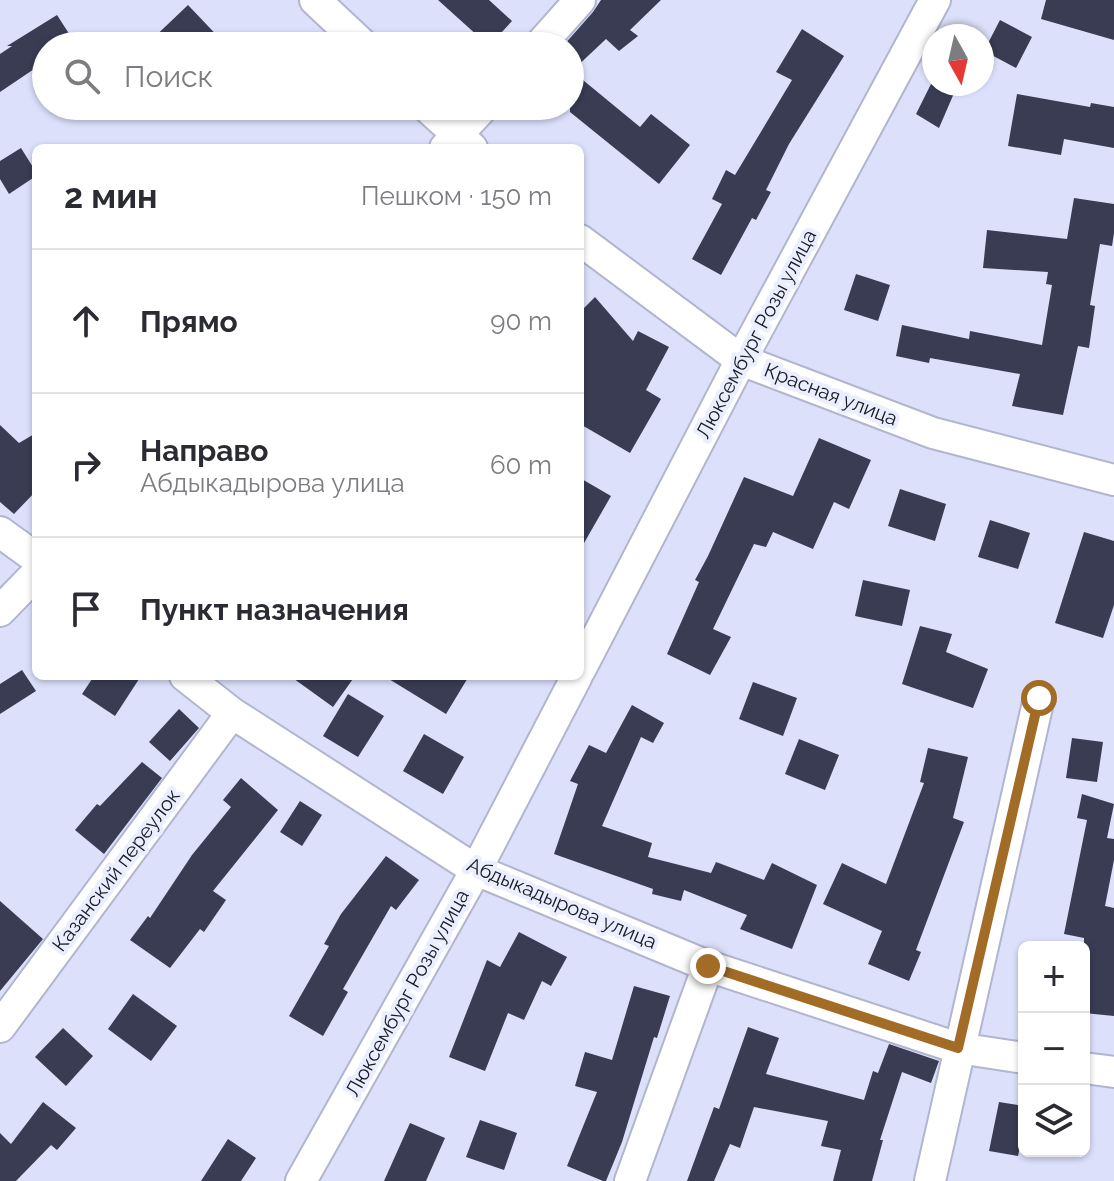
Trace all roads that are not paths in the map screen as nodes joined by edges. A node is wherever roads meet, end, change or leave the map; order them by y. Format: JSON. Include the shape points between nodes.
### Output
{"nodes":[{"id":1,"x":315,"y":0,"type":"edge"},
{"id":2,"x":580,"y":0,"type":"edge"},
{"id":3,"x":935,"y":0,"type":"edge"},
{"id":4,"x":349,"y":32,"type":"edge"},
{"id":5,"x":551,"y":32,"type":"edge"},
{"id":6,"x":438,"y":120,"type":"edge"},
{"id":7,"x":474,"y":120,"type":"edge"},
{"id":8,"x":458,"y":144,"type":"edge"},
{"id":9,"x":584,"y":243,"type":"edge"},
{"id":10,"x":741,"y":360,"type":"junction"},
{"id":11,"x":1114,"y":480,"type":"edge"},
{"id":12,"x":0,"y":532,"type":"edge"},
{"id":13,"x":32,"y":555,"type":"edge"},
{"id":14,"x":32,"y":578,"type":"edge"},
{"id":15,"x":0,"y":611,"type":"edge"},
{"id":16,"x":584,"y":662,"type":"edge"},
{"id":17,"x":190,"y":680,"type":"edge"},
{"id":18,"x":575,"y":680,"type":"edge"},
{"id":19,"x":1039,"y":698,"type":"dead end"},
{"id":20,"x":232,"y":713,"type":"junction"},
{"id":21,"x":476,"y":870,"type":"junction"},
{"id":22,"x":708,"y":966,"type":"junction"},
{"id":23,"x":0,"y":1027,"type":"edge"},
{"id":24,"x":958,"y":1048,"type":"junction"},
{"id":25,"x":1018,"y":1057,"type":"edge"},
{"id":26,"x":1090,"y":1069,"type":"edge"},
{"id":27,"x":1114,"y":1072,"type":"edge"},
{"id":28,"x":301,"y":1181,"type":"edge"},
{"id":29,"x":630,"y":1181,"type":"edge"},
{"id":30,"x":930,"y":1181,"type":"edge"}],
"edges":[{"from":1,"to":4,"type":"street"},
{"from":2,"to":5,"type":"street"},
{"from":3,"to":10,"type":"street","name":"Люксембург Розы улица"},
{"from":6,"to":8,"type":"street"},
{"from":7,"to":8,"type":"street"},
{"from":9,"to":10,"type":"street","name":"Красная улица"},
{"from":10,"to":11,"type":"street","name":"Красная улица","via":[[933,433]]},
{"from":10,"to":16,"type":"street","name":"Люксембург Розы улица"},
{"from":12,"to":13,"type":"street"},
{"from":14,"to":15,"type":"street"},
{"from":17,"to":20,"type":"street","name":"Абдыкадырова улица"},
{"from":18,"to":21,"type":"street","name":"Люксембург Розы улица"},
{"from":19,"to":24,"type":"street"},
{"from":20,"to":21,"type":"street","name":"Абдыкадырова улица"},
{"from":20,"to":23,"type":"street","name":"Казанский переулок"},
{"from":21,"to":22,"type":"street","name":"Абдыкадырова улица"},
{"from":21,"to":28,"type":"street","name":"Люксембург Розы улица"},
{"from":22,"to":24,"type":"street","name":"Абдыкадырова улица"},
{"from":22,"to":29,"type":"street"},
{"from":24,"to":25,"type":"street","name":"Абдыкадырова улица"},
{"from":24,"to":30,"type":"street"},
{"from":26,"to":27,"type":"street"}]}
